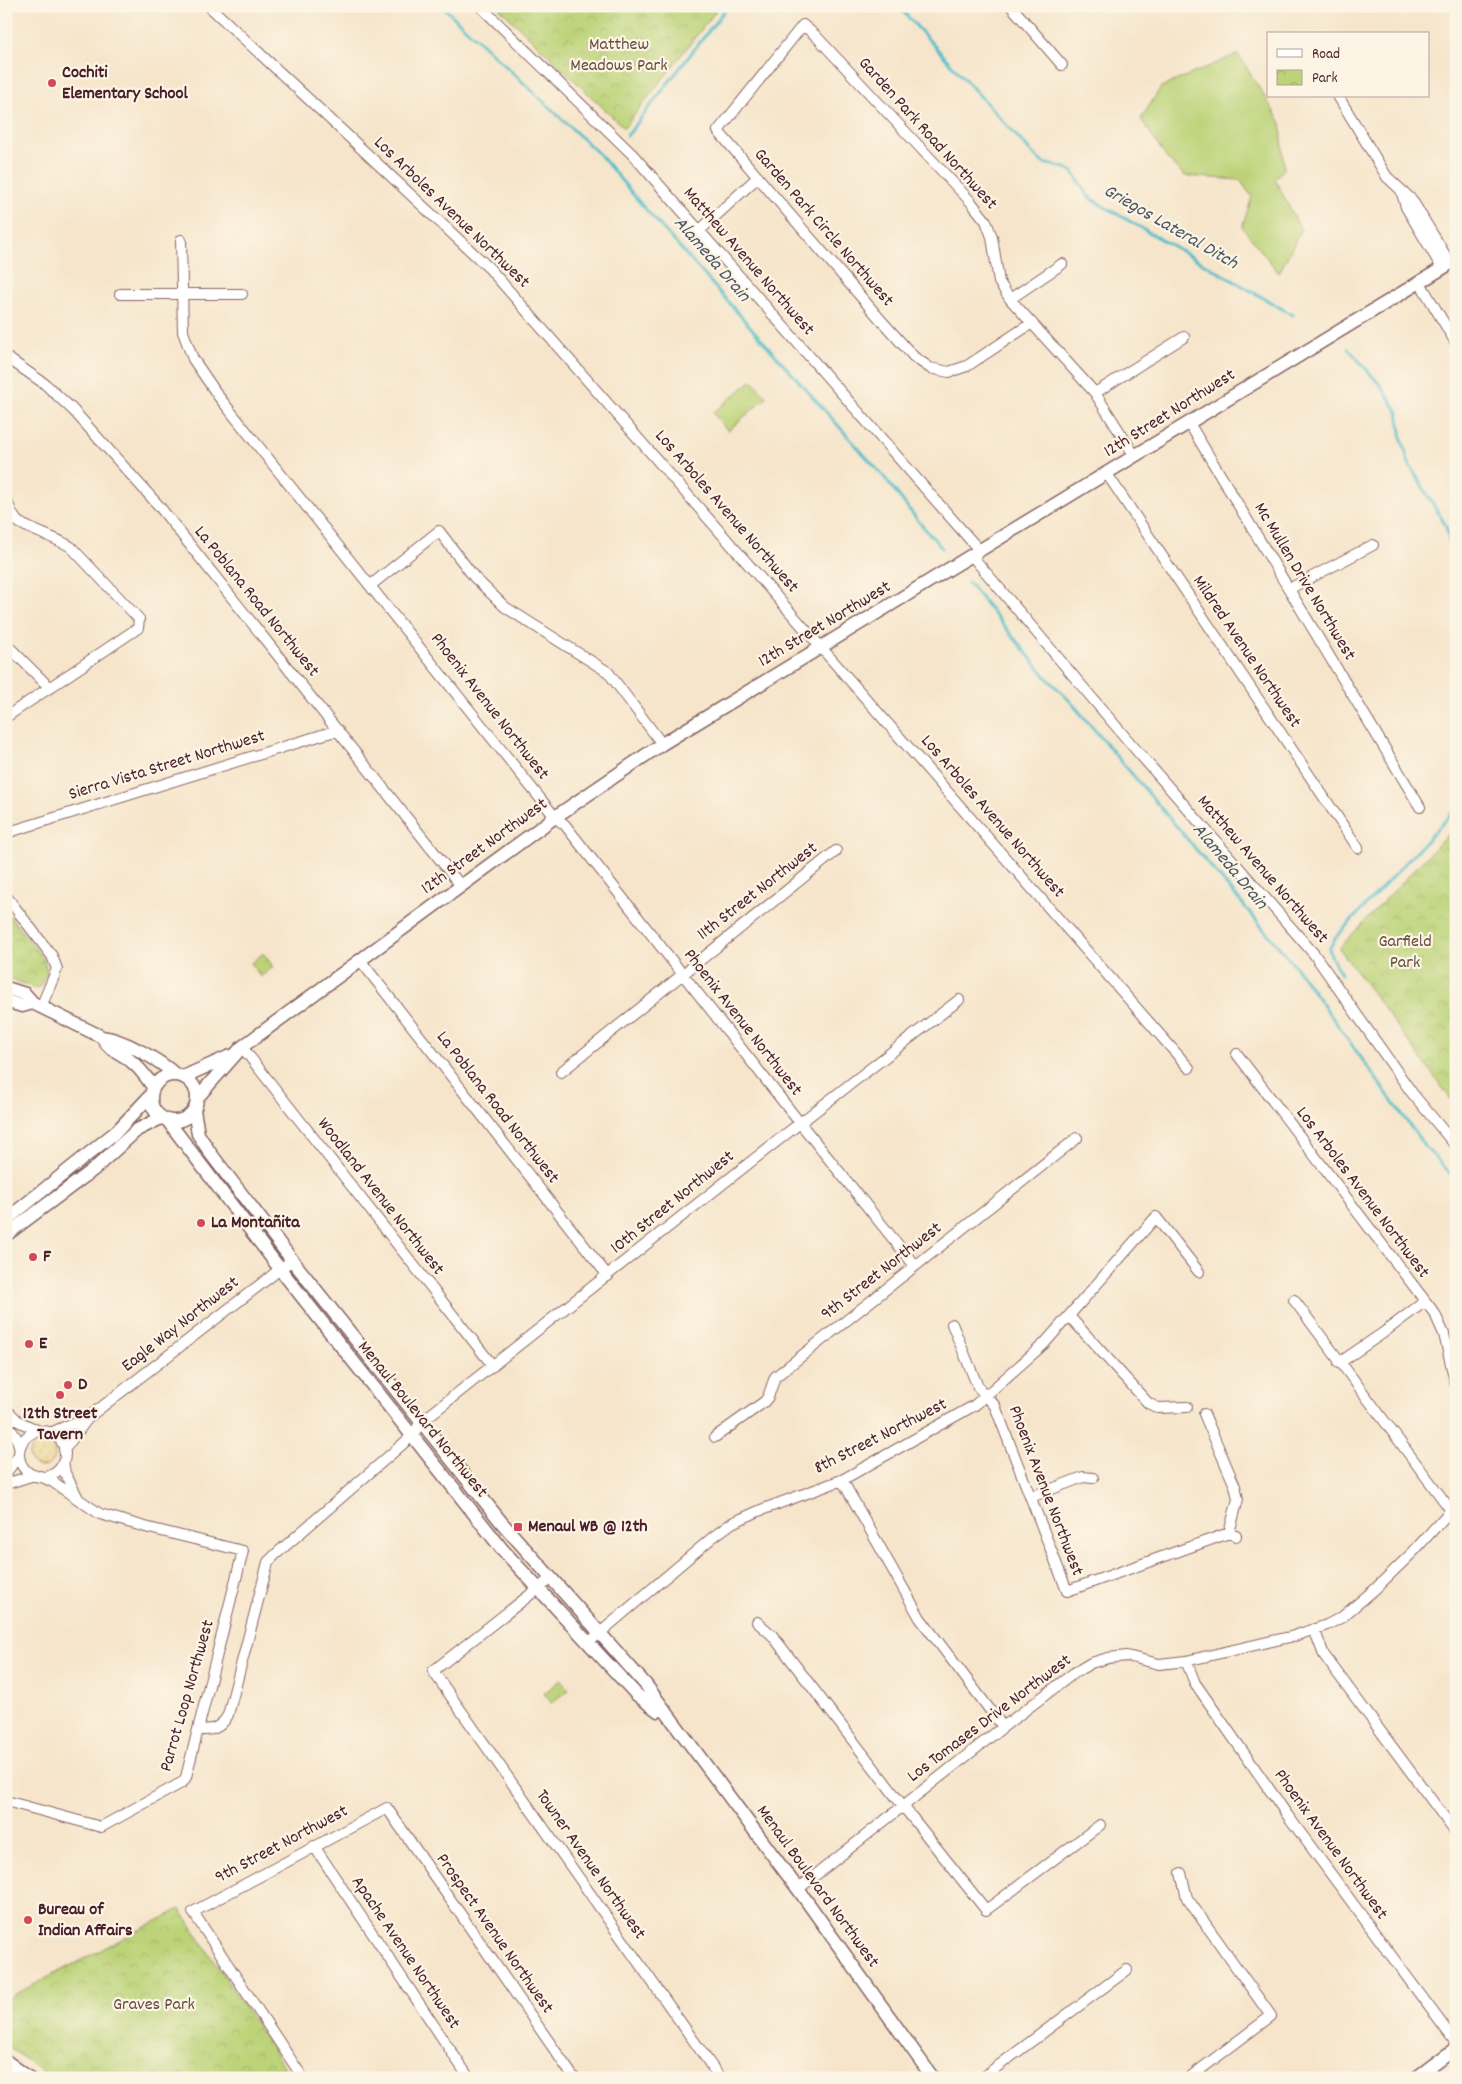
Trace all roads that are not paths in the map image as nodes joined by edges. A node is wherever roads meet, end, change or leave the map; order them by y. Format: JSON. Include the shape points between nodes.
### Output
{"nodes":[{"id":1,"x":209,"y":6,"type":"edge"},
{"id":2,"x":480,"y":6,"type":"edge"},
{"id":3,"x":1011,"y":6,"type":"edge"},
{"id":4,"x":815,"y":35,"type":"joint"},
{"id":5,"x":1062,"y":65,"type":"dead end"},
{"id":6,"x":1339,"y":98,"type":"edge"},
{"id":7,"x":758,"y":177,"type":"junction"},
{"id":8,"x":699,"y":230,"type":"junction"},
{"id":9,"x":181,"y":240,"type":"dead end"},
{"id":10,"x":1062,"y":264,"type":"dead end"},
{"id":11,"x":1449,"y":264,"type":"edge"},
{"id":12,"x":1419,"y":282,"type":"junction"},
{"id":13,"x":120,"y":294,"type":"dead end"},
{"id":14,"x":242,"y":294,"type":"dead end"},
{"id":15,"x":182,"y":295,"type":"junction"},
{"id":16,"x":1010,"y":300,"type":"junction"},
{"id":17,"x":1032,"y":323,"type":"junction"},
{"id":18,"x":1184,"y":338,"type":"dead end"},
{"id":19,"x":1456,"y":343,"type":"edge"},
{"id":20,"x":6,"y":357,"type":"edge"},
{"id":21,"x":1096,"y":393,"type":"junction"},
{"id":22,"x":1189,"y":423,"type":"junction"},
{"id":23,"x":1135,"y":456,"type":"junction"},
{"id":24,"x":1107,"y":474,"type":"junction"},
{"id":25,"x":6,"y":499,"type":"edge"},
{"id":26,"x":1373,"y":545,"type":"dead end"},
{"id":27,"x":976,"y":554,"type":"junction"},
{"id":28,"x":371,"y":585,"type":"junction"},
{"id":29,"x":1289,"y":589,"type":"junction"},
{"id":30,"x":6,"y":644,"type":"edge"},
{"id":31,"x":822,"y":647,"type":"junction"},
{"id":32,"x":50,"y":688,"type":"junction"},
{"id":33,"x":6,"y":717,"type":"edge"},
{"id":34,"x":338,"y":730,"type":"junction"},
{"id":35,"x":662,"y":744,"type":"junction"},
{"id":36,"x":1420,"y":807,"type":"dead end"},
{"id":37,"x":555,"y":817,"type":"junction"},
{"id":38,"x":6,"y":833,"type":"edge"},
{"id":39,"x":1358,"y":848,"type":"dead end"},
{"id":40,"x":836,"y":852,"type":"dead end"},
{"id":41,"x":461,"y":886,"type":"junction"},
{"id":42,"x":6,"y":896,"type":"edge"},
{"id":43,"x":360,"y":960,"type":"junction"},
{"id":44,"x":682,"y":973,"type":"junction"},
{"id":45,"x":6,"y":988,"type":"edge"},
{"id":46,"x":959,"y":1000,"type":"dead end"},
{"id":47,"x":6,"y":1001,"type":"edge"},
{"id":48,"x":37,"y":1005,"type":"junction"},
{"id":49,"x":102,"y":1037,"type":"junction"},
{"id":50,"x":238,"y":1050,"type":"junction"},
{"id":51,"x":1237,"y":1054,"type":"dead end"},
{"id":52,"x":1189,"y":1068,"type":"dead end"},
{"id":53,"x":561,"y":1072,"type":"dead end"},
{"id":54,"x":180,"y":1076,"type":"junction"},
{"id":55,"x":152,"y":1091,"type":"junction"},
{"id":56,"x":196,"y":1104,"type":"junction"},
{"id":57,"x":164,"y":1119,"type":"junction"},
{"id":58,"x":800,"y":1123,"type":"junction"},
{"id":59,"x":1077,"y":1138,"type":"dead end"},
{"id":60,"x":1456,"y":1146,"type":"edge"},
{"id":61,"x":6,"y":1220,"type":"edge"},
{"id":62,"x":6,"y":1235,"type":"edge"},
{"id":63,"x":292,"y":1260,"type":"junction"},
{"id":64,"x":915,"y":1266,"type":"junction"},
{"id":65,"x":280,"y":1269,"type":"junction"},
{"id":66,"x":1199,"y":1272,"type":"dead end"},
{"id":67,"x":608,"y":1276,"type":"junction"},
{"id":68,"x":1294,"y":1300,"type":"dead end"},
{"id":69,"x":1424,"y":1302,"type":"junction"},
{"id":70,"x":1069,"y":1316,"type":"junction"},
{"id":71,"x":952,"y":1324,"type":"dead end"},
{"id":72,"x":1339,"y":1363,"type":"junction"},
{"id":73,"x":493,"y":1366,"type":"junction"},
{"id":74,"x":1456,"y":1386,"type":"edge"},
{"id":75,"x":987,"y":1396,"type":"junction"},
{"id":76,"x":1187,"y":1407,"type":"dead end"},
{"id":77,"x":6,"y":1409,"type":"edge"},
{"id":78,"x":1204,"y":1414,"type":"dead end"},
{"id":79,"x":90,"y":1416,"type":"junction"},
{"id":80,"x":421,"y":1422,"type":"junction"},
{"id":81,"x":6,"y":1423,"type":"edge"},
{"id":82,"x":38,"y":1431,"type":"junction"},
{"id":83,"x":50,"y":1432,"type":"junction"},
{"id":84,"x":412,"y":1436,"type":"junction"},
{"id":85,"x":716,"y":1437,"type":"dead end"},
{"id":86,"x":64,"y":1450,"type":"junction"},
{"id":87,"x":19,"y":1451,"type":"junction"},
{"id":88,"x":63,"y":1462,"type":"junction"},
{"id":89,"x":6,"y":1473,"type":"edge"},
{"id":90,"x":37,"y":1476,"type":"junction"},
{"id":91,"x":1093,"y":1478,"type":"dead end"},
{"id":92,"x":842,"y":1480,"type":"junction"},
{"id":93,"x":6,"y":1484,"type":"edge"},
{"id":94,"x":1031,"y":1497,"type":"junction"},
{"id":95,"x":80,"y":1501,"type":"junction"},
{"id":96,"x":1453,"y":1513,"type":"edge"},
{"id":97,"x":550,"y":1579,"type":"junction"},
{"id":98,"x":538,"y":1589,"type":"junction"},
{"id":99,"x":757,"y":1622,"type":"dead end"},
{"id":100,"x":1314,"y":1629,"type":"junction"},
{"id":101,"x":599,"y":1634,"type":"junction"},
{"id":102,"x":588,"y":1643,"type":"junction"},
{"id":103,"x":1186,"y":1661,"type":"junction"},
{"id":104,"x":670,"y":1720,"type":"junction"},
{"id":105,"x":1003,"y":1728,"type":"junction"},
{"id":106,"x":198,"y":1729,"type":"junction"},
{"id":107,"x":6,"y":1801,"type":"edge"},
{"id":108,"x":903,"y":1806,"type":"junction"},
{"id":109,"x":387,"y":1808,"type":"joint"},
{"id":110,"x":1100,"y":1825,"type":"dead end"},
{"id":111,"x":1456,"y":1833,"type":"edge"},
{"id":112,"x":314,"y":1846,"type":"junction"},
{"id":113,"x":1181,"y":1873,"type":"dead end"},
{"id":114,"x":798,"y":1889,"type":"junction"},
{"id":115,"x":1127,"y":1970,"type":"dead end"},
{"id":116,"x":1456,"y":2043,"type":"edge"},
{"id":117,"x":1456,"y":2048,"type":"edge"},
{"id":118,"x":6,"y":2061,"type":"edge"},
{"id":119,"x":29,"y":2078,"type":"edge"},
{"id":120,"x":303,"y":2078,"type":"edge"},
{"id":121,"x":469,"y":2078,"type":"edge"},
{"id":122,"x":574,"y":2078,"type":"edge"},
{"id":123,"x":720,"y":2078,"type":"edge"},
{"id":124,"x":933,"y":2078,"type":"edge"},
{"id":125,"x":982,"y":2078,"type":"edge"},
{"id":126,"x":1189,"y":2078,"type":"edge"},
{"id":127,"x":1416,"y":2078,"type":"edge"}],
"edges":[{"from":1,"to":31,"type":"street","name":"Los Arboles Avenue Northwest","via":[[490,268]]},
{"from":2,"to":8,"type":"street","name":"Matthew Avenue Northwest","via":[[617,138]]},
{"from":3,"to":5,"type":"street"},
{"from":4,"to":7,"type":"street","name":"Garden Park Circle Northwest","via":[[803,26],[718,131]]},
{"from":4,"to":16,"type":"street","name":"Garden Park Road Northwest","via":[[986,221],[992,237],[999,282]]},
{"from":6,"to":11,"type":"street","via":[[1387,177],[1400,189],[1406,207]]},
{"from":7,"to":8,"type":"street"},
{"from":7,"to":17,"type":"street","name":"Garden Park Circle Northwest","via":[[914,357],[930,368],[949,372],[967,366]]},
{"from":8,"to":27,"type":"street","name":"Matthew Avenue Northwest"},
{"from":9,"to":15,"type":"street","name":"Phoenix Avenue Northwest"},
{"from":10,"to":16,"type":"street"},
{"from":11,"to":12,"type":"main road","name":"12th Street Northwest"},
{"from":12,"to":19,"type":"street"},
{"from":12,"to":22,"type":"main road","name":"12th Street Northwest"},
{"from":13,"to":15,"type":"street"},
{"from":14,"to":15,"type":"street"},
{"from":15,"to":28,"type":"street","name":"Phoenix Avenue Northwest","via":[[183,332],[193,359]]},
{"from":16,"to":17,"type":"street","name":"Garden Park Road Northwest"},
{"from":17,"to":21,"type":"street","name":"Garden Park Road Northwest"},
{"from":18,"to":21,"type":"street"},
{"from":20,"to":34,"type":"street","name":"La Poblana Road Northwest","via":[[45,384],[72,410],[159,506]]},
{"from":21,"to":23,"type":"street","name":"Garden Park Road Northwest"},
{"from":22,"to":23,"type":"main road","name":"12th Street Northwest"},
{"from":22,"to":29,"type":"street","name":"Mc Mullen Drive Northwest"},
{"from":23,"to":24,"type":"main road","name":"12th Street Northwest"},
{"from":24,"to":27,"type":"main road","name":"12th Street Northwest"},
{"from":24,"to":39,"type":"street","name":"Mildred Avenue Northwest"},
{"from":25,"to":32,"type":"street","via":[[18,522],[71,547],[139,619],[138,628]]},
{"from":26,"to":29,"type":"street"},
{"from":27,"to":31,"type":"main road","name":"12th Street Northwest"},
{"from":27,"to":60,"type":"street","name":"Matthew Avenue Northwest","via":[[1131,744],[1314,954],[1412,1093]]},
{"from":28,"to":35,"type":"street","via":[[439,531],[474,577],[505,607],[608,672]]},
{"from":28,"to":37,"type":"street","name":"Phoenix Avenue Northwest"},
{"from":29,"to":36,"type":"street","name":"Mc Mullen Drive Northwest"},
{"from":30,"to":32,"type":"street"},
{"from":31,"to":35,"type":"main road","name":"12th Street Northwest"},
{"from":31,"to":52,"type":"street","name":"Los Arboles Avenue Northwest"},
{"from":32,"to":33,"type":"street"},
{"from":34,"to":38,"type":"street","name":"Sierra Vista Street Northwest"},
{"from":34,"to":41,"type":"street","name":"La Poblana Road Northwest"},
{"from":35,"to":37,"type":"main road","name":"12th Street Northwest"},
{"from":37,"to":41,"type":"main road","name":"12th Street Northwest"},
{"from":37,"to":44,"type":"street","name":"Phoenix Avenue Northwest","via":[[565,825]]},
{"from":40,"to":44,"type":"street","name":"11th Street Northwest"},
{"from":41,"to":43,"type":"main road","name":"12th Street Northwest"},
{"from":42,"to":48,"type":"street","via":[[52,956],[57,969]]},
{"from":43,"to":50,"type":"main road","name":"12th Street Northwest"},
{"from":43,"to":67,"type":"street","name":"La Poblana Road Northwest"},
{"from":44,"to":53,"type":"street","name":"11th Street Northwest"},
{"from":44,"to":58,"type":"street","name":"Phoenix Avenue Northwest"},
{"from":45,"to":48,"type":"main road","via":[[25,994]]},
{"from":46,"to":58,"type":"street","name":"10th Street Northwest"},
{"from":47,"to":48,"type":"main road","via":[[22,1006]]},
{"from":48,"to":49,"type":"main road"},
{"from":49,"to":54,"type":"main road","via":[[113,1039],[164,1064]]},
{"from":49,"to":55,"type":"main road","via":[[108,1048],[139,1068]]},
{"from":50,"to":54,"type":"main road","name":"12th Street Northwest"},
{"from":50,"to":56,"type":"main road","name":"12th Street Northwest"},
{"from":50,"to":73,"type":"street","name":"Woodland Avenue Northwest"},
{"from":51,"to":69,"type":"street","name":"Los Arboles Avenue Northwest"},
{"from":54,"to":55,"type":"main road","via":[[161,1078]]},
{"from":54,"to":56,"type":"main road","via":[[194,1088]]},
{"from":55,"to":57,"type":"main road","via":[[152,1106]]},
{"from":55,"to":61,"type":"main road","via":[[117,1131]]},
{"from":56,"to":57,"type":"main road","via":[[183,1120]]},
{"from":56,"to":63,"type":"main road","name":"Menaul Boulevard Northwest","via":[[198,1134],[204,1144]]},
{"from":57,"to":62,"type":"main road","via":[[137,1130],[93,1170]]},
{"from":57,"to":65,"type":"main road","name":"Menaul Boulevard Northwest"},
{"from":58,"to":64,"type":"street","name":"Phoenix Avenue Northwest"},
{"from":58,"to":67,"type":"street","name":"10th Street Northwest"},
{"from":59,"to":64,"type":"street","name":"9th Street Northwest"},
{"from":63,"to":65,"type":"street","name":"Eagle Way Northwest"},
{"from":63,"to":80,"type":"main road","name":"Menaul Boulevard Northwest"},
{"from":64,"to":85,"type":"street","name":"9th Street Northwest","via":[[776,1376],[764,1402]]},
{"from":65,"to":79,"type":"street","name":"Eagle Way Northwest"},
{"from":65,"to":84,"type":"main road","name":"Menaul Boulevard Northwest"},
{"from":66,"to":70,"type":"street","name":"8th Street Northwest","via":[[1156,1217]]},
{"from":67,"to":73,"type":"street","name":"10th Street Northwest"},
{"from":68,"to":72,"type":"street"},
{"from":69,"to":72,"type":"street"},
{"from":69,"to":74,"type":"street","name":"Los Arboles Avenue Northwest","via":[[1435,1314],[1444,1334]]},
{"from":70,"to":75,"type":"street","name":"8th Street Northwest","via":[[1044,1344]]},
{"from":70,"to":76,"type":"street","via":[[1148,1403],[1158,1408]]},
{"from":71,"to":75,"type":"street","name":"Phoenix Avenue Northwest","via":[[978,1387]]},
{"from":72,"to":96,"type":"street"},
{"from":73,"to":80,"type":"street","name":"10th Street Northwest"},
{"from":75,"to":92,"type":"street","name":"8th Street Northwest","via":[[961,1414]]},
{"from":75,"to":94,"type":"street","name":"Phoenix Avenue Northwest","via":[[995,1406]]},
{"from":77,"to":82,"type":"street","via":[[18,1421]]},
{"from":78,"to":94,"type":"street","name":"Phoenix Avenue Northwest","via":[[1235,1486],[1238,1500],[1233,1535],[1067,1592]]},
{"from":79,"to":83,"type":"street","name":"Eagle Way Northwest"},
{"from":79,"to":86,"type":"street","name":"Eagle Way Northwest"},
{"from":80,"to":84,"type":"street","name":"10th Street Northwest"},
{"from":80,"to":97,"type":"main road","name":"Menaul Boulevard Northwest"},
{"from":81,"to":87,"type":"street","via":[[16,1437]]},
{"from":82,"to":83,"type":"street"},
{"from":82,"to":87,"type":"street","via":[[26,1436]]},
{"from":83,"to":86,"type":"street","via":[[62,1443]]},
{"from":84,"to":98,"type":"main road","name":"Menaul Boulevard Northwest"},
{"from":84,"to":106,"type":"street","name":"10th Street Northwest","via":[[268,1562],[228,1715],[225,1722],[214,1729]]},
{"from":86,"to":88,"type":"street"},
{"from":87,"to":89,"type":"street"},
{"from":87,"to":90,"type":"street","via":[[24,1467]]},
{"from":88,"to":90,"type":"street","via":[[54,1473]]},
{"from":88,"to":95,"type":"street","via":[[65,1473]]},
{"from":90,"to":93,"type":"street"},
{"from":90,"to":95,"type":"street","via":[[53,1482]]},
{"from":91,"to":94,"type":"street","via":[[1083,1477]]},
{"from":92,"to":101,"type":"street","name":"8th Street Northwest","via":[[732,1523]]},
{"from":92,"to":105,"type":"street","via":[[920,1618]]},
{"from":95,"to":106,"type":"street","name":"Parrot Loop Northwest","via":[[100,1514],[243,1551]]},
{"from":96,"to":100,"type":"street","name":"Los Tomases Drive Northwest","via":[[1356,1607]]},
{"from":97,"to":98,"type":"street"},
{"from":97,"to":101,"type":"main road","name":"Menaul Boulevard Northwest"},
{"from":98,"to":102,"type":"main road","name":"Menaul Boulevard Northwest"},
{"from":98,"to":123,"type":"street","name":"Towner Avenue Northwest","via":[[433,1671]]},
{"from":99,"to":108,"type":"street","via":[[772,1635]]},
{"from":100,"to":103,"type":"street","name":"Los Tomases Drive Northwest"},
{"from":100,"to":111,"type":"street","via":[[1324,1655]]},
{"from":101,"to":102,"type":"street","name":"8th Street Northwest"},
{"from":101,"to":104,"type":"main road","name":"Menaul Boulevard Northwest","via":[[646,1685]]},
{"from":102,"to":104,"type":"main road","name":"Menaul Boulevard Northwest","via":[[636,1694]]},
{"from":103,"to":105,"type":"street","name":"Los Tomases Drive Northwest","via":[[1159,1664],[1126,1656],[1091,1663]]},
{"from":103,"to":116,"type":"street","name":"Phoenix Avenue Northwest","via":[[1195,1684],[1282,1808]]},
{"from":104,"to":114,"type":"main road","name":"Menaul Boulevard Northwest"},
{"from":105,"to":108,"type":"street","name":"Los Tomases Drive Northwest"},
{"from":106,"to":107,"type":"street","name":"Parrot Loop Northwest","via":[[183,1782],[105,1826]]},
{"from":108,"to":110,"type":"street","via":[[986,1910]]},
{"from":108,"to":114,"type":"street","name":"Los Tomases Drive Northwest"},
{"from":109,"to":112,"type":"street","name":"9th Street Northwest"},
{"from":109,"to":122,"type":"street","name":"Prospect Avenue Northwest"},
{"from":112,"to":120,"type":"street","name":"9th Street Northwest","via":[[193,1912]]},
{"from":112,"to":121,"type":"street","name":"Apache Avenue Northwest"},
{"from":113,"to":126,"type":"street","via":[[1187,1898],[1271,2016]]},
{"from":114,"to":124,"type":"main road","name":"Menaul Boulevard Northwest"},
{"from":115,"to":125,"type":"street"},
{"from":117,"to":127,"type":"main road"},
{"from":118,"to":119,"type":"main road"}]}
